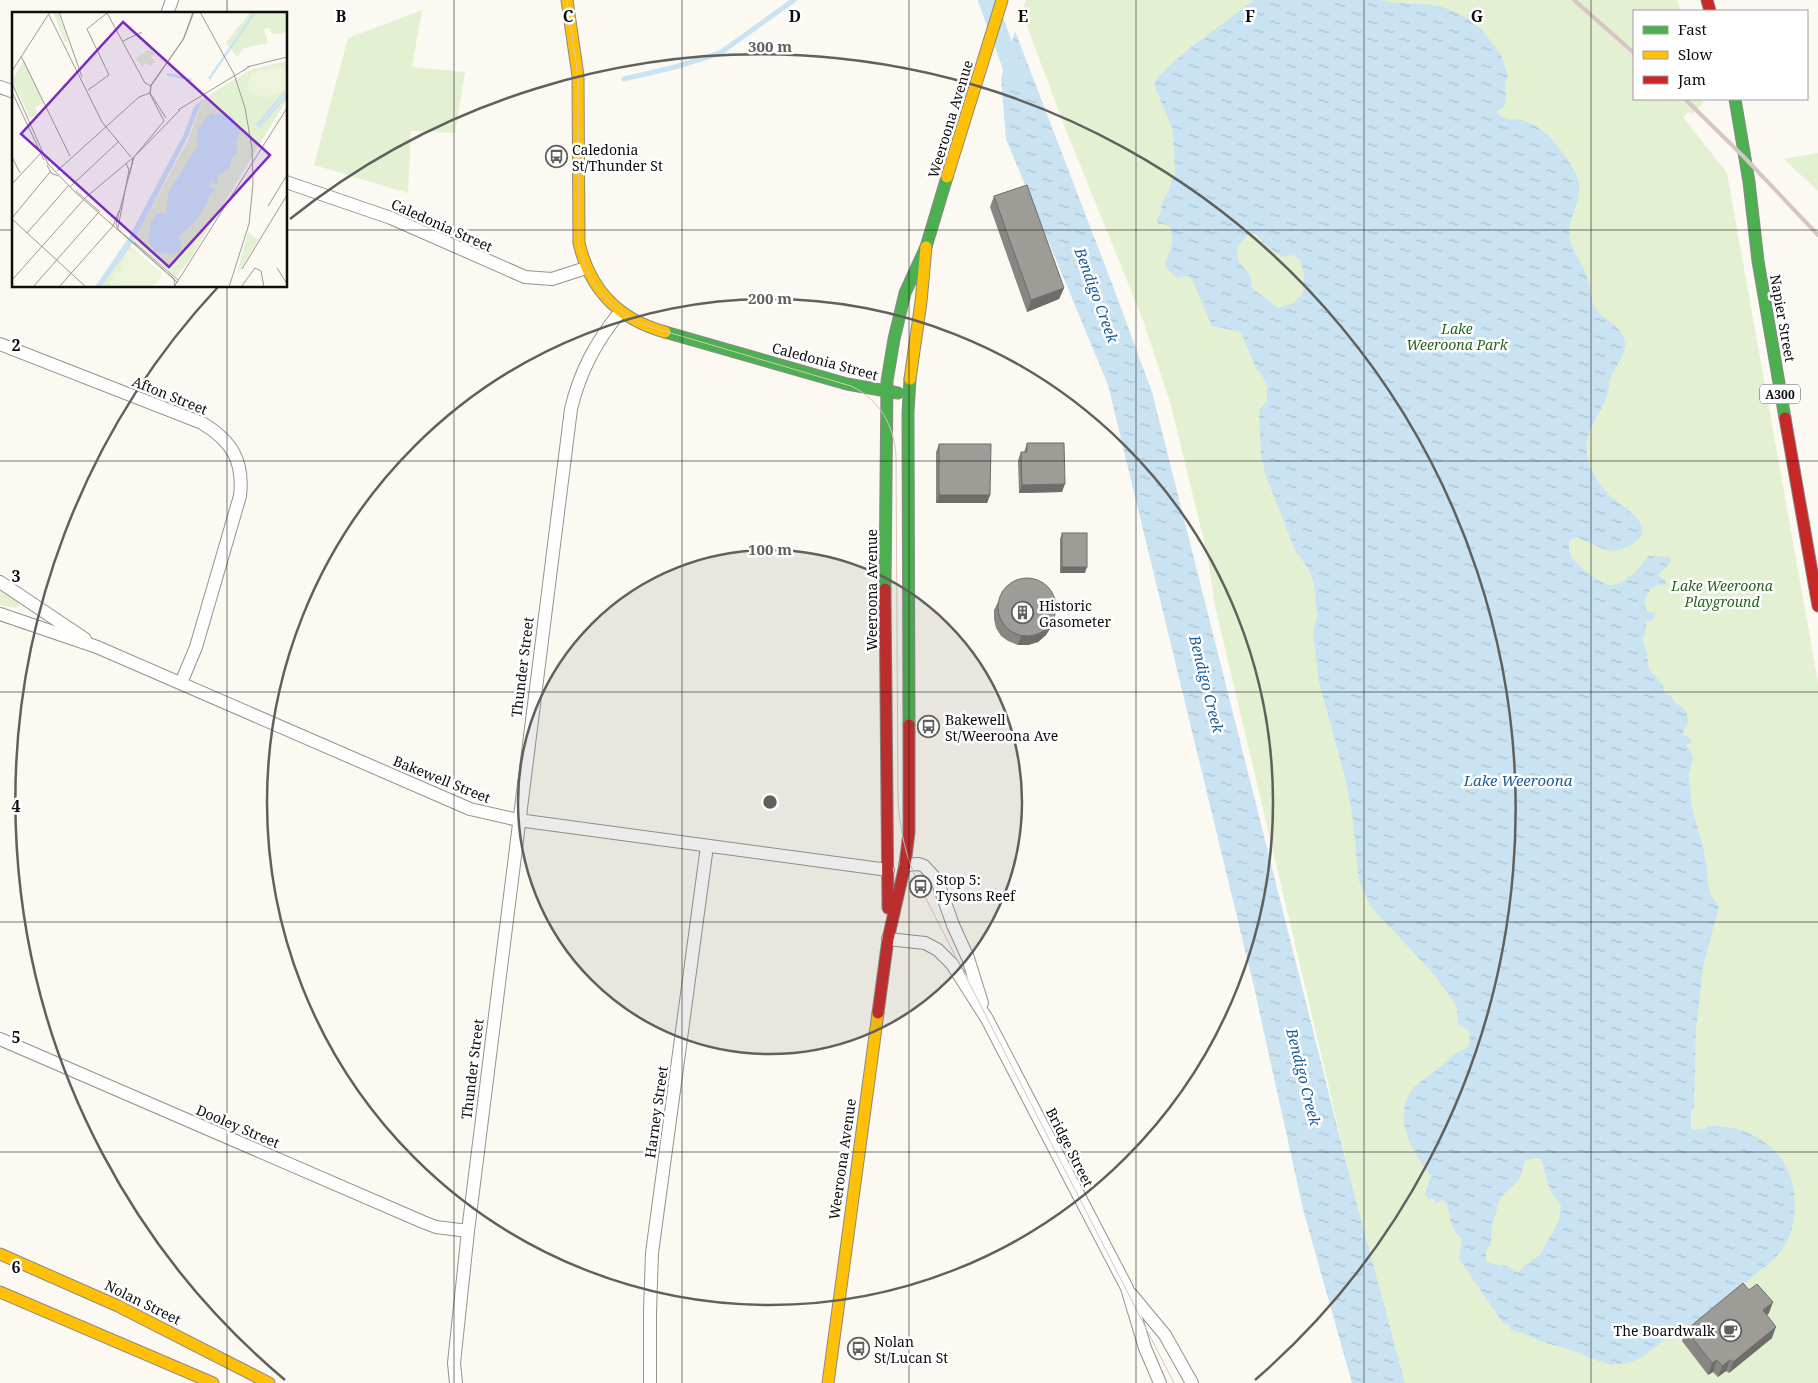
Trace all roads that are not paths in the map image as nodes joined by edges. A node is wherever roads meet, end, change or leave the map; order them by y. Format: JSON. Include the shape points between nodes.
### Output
{"nodes":[{"id":1,"x":172,"y":0,"type":"edge"},
{"id":2,"x":566,"y":0,"type":"edge"},
{"id":3,"x":1002,"y":0,"type":"edge"},
{"id":4,"x":168,"y":12,"type":"edge"},
{"id":5,"x":0,"y":87,"type":"edge"},
{"id":6,"x":12,"y":91,"type":"edge"},
{"id":7,"x":1734,"y":100,"type":"edge"},
{"id":8,"x":288,"y":183,"type":"edge"},
{"id":9,"x":1759,"y":238,"type":"junction"},
{"id":10,"x":926,"y":247,"type":"junction"},
{"id":11,"x":586,"y":268,"type":"junction"},
{"id":12,"x":620,"y":312,"type":"junction"},
{"id":13,"x":1780,"y":318,"type":"dead end"},
{"id":14,"x":0,"y":344,"type":"edge"},
{"id":15,"x":886,"y":392,"type":"junction"},
{"id":16,"x":909,"y":394,"type":"junction"},
{"id":17,"x":0,"y":582,"type":"edge"},
{"id":18,"x":1818,"y":606,"type":"edge"},
{"id":19,"x":0,"y":614,"type":"edge"},
{"id":20,"x":97,"y":647,"type":"junction"},
{"id":21,"x":181,"y":683,"type":"junction"},
{"id":22,"x":518,"y":820,"type":"junction"},
{"id":23,"x":707,"y":846,"type":"junction"},
{"id":24,"x":905,"y":865,"type":"junction"},
{"id":25,"x":888,"y":870,"type":"junction"},
{"id":26,"x":888,"y":939,"type":"junction"},
{"id":27,"x":987,"y":1019,"type":"junction"},
{"id":28,"x":0,"y":1039,"type":"edge"},
{"id":29,"x":468,"y":1231,"type":"junction"},
{"id":30,"x":0,"y":1254,"type":"edge"},
{"id":31,"x":1126,"y":1288,"type":"junction"},
{"id":32,"x":0,"y":1292,"type":"edge"},
{"id":33,"x":454,"y":1363,"type":"junction"},
{"id":34,"x":257,"y":1380,"type":"edge"},
{"id":35,"x":213,"y":1383,"type":"edge"},
{"id":36,"x":269,"y":1383,"type":"edge"},
{"id":37,"x":446,"y":1383,"type":"edge"},
{"id":38,"x":456,"y":1383,"type":"edge"},
{"id":39,"x":650,"y":1383,"type":"edge"},
{"id":40,"x":828,"y":1383,"type":"edge"},
{"id":41,"x":1160,"y":1383,"type":"edge"},
{"id":42,"x":1192,"y":1383,"type":"edge"}],
"edges":[{"from":1,"to":4,"type":"street"},
{"from":2,"to":11,"type":"main road","via":[[578,76],[579,232]]},
{"from":3,"to":10,"type":"main road","name":"Weeroona Avenue"},
{"from":5,"to":6,"type":"street"},
{"from":7,"to":9,"type":"main road","name":"Napier Street","number":"A300"},
{"from":8,"to":11,"type":"street","name":"Caledonia Street","via":[[391,218],[525,277],[552,278]]},
{"from":9,"to":13,"type":"main road","name":"Napier Street","number":"A300"},
{"from":9,"to":18,"type":"main road","name":"Napier Street","number":"A300"},
{"from":10,"to":15,"type":"main road","name":"Weeroona Avenue","via":[[905,293]]},
{"from":10,"to":16,"type":"main road","name":"Weeroona Avenue"},
{"from":11,"to":12,"type":"main road","via":[[603,296]]},
{"from":12,"to":15,"type":"main road","name":"Caledonia Street","via":[[658,330],[847,384]]},
{"from":12,"to":22,"type":"street","name":"Thunder Street","via":[[589,356],[576,385],[571,409]]},
{"from":14,"to":21,"type":"street","name":"Afton Street","via":[[202,423],[218,432],[237,459],[241,472],[240,496],[196,647]]},
{"from":15,"to":16,"type":"main road","name":"Caledonia Street"},
{"from":15,"to":25,"type":"main road","name":"Weeroona Avenue"},
{"from":16,"to":24,"type":"main road","name":"Weeroona Avenue","via":[[909,811]]},
{"from":17,"to":20,"type":"street","name":"Bakewell Street"},
{"from":19,"to":20,"type":"street","name":"Bakewell Street"},
{"from":20,"to":21,"type":"street","name":"Bakewell Street"},
{"from":21,"to":22,"type":"street","name":"Bakewell Street","via":[[470,809]]},
{"from":22,"to":23,"type":"street","name":"Bakewell Street"},
{"from":22,"to":29,"type":"street","name":"Thunder Street"},
{"from":23,"to":25,"type":"street","name":"Bakewell Street"},
{"from":23,"to":39,"type":"street","name":"Harney Street","via":[[652,1253]]},
{"from":24,"to":25,"type":"main road"},
{"from":24,"to":26,"type":"main road","name":"Weeroona Avenue"},
{"from":24,"to":27,"type":"street","name":"Bridge Street","via":[[924,866],[937,880],[968,958]]},
{"from":25,"to":26,"type":"main road","name":"Weeroona Avenue"},
{"from":26,"to":27,"type":"street","name":"Bridge Street","via":[[924,943],[943,954]]},
{"from":26,"to":40,"type":"main road","name":"Weeroona Avenue"},
{"from":27,"to":31,"type":"street","name":"Bridge Street"},
{"from":28,"to":29,"type":"street","name":"Dooley Street","via":[[423,1222]]},
{"from":29,"to":33,"type":"street","name":"Thunder Street"},
{"from":30,"to":34,"type":"main road","name":"Nolan Street","via":[[100,1298]]},
{"from":31,"to":41,"type":"street","name":"Bridge Street"},
{"from":31,"to":42,"type":"street","name":"Bridge Street","via":[[1164,1336]]},
{"from":32,"to":35,"type":"main road"},
{"from":33,"to":37,"type":"street","name":"Thunder Street"},
{"from":33,"to":38,"type":"street","name":"Thunder Street"},
{"from":34,"to":36,"type":"main road","name":"Nolan Street"}]}
